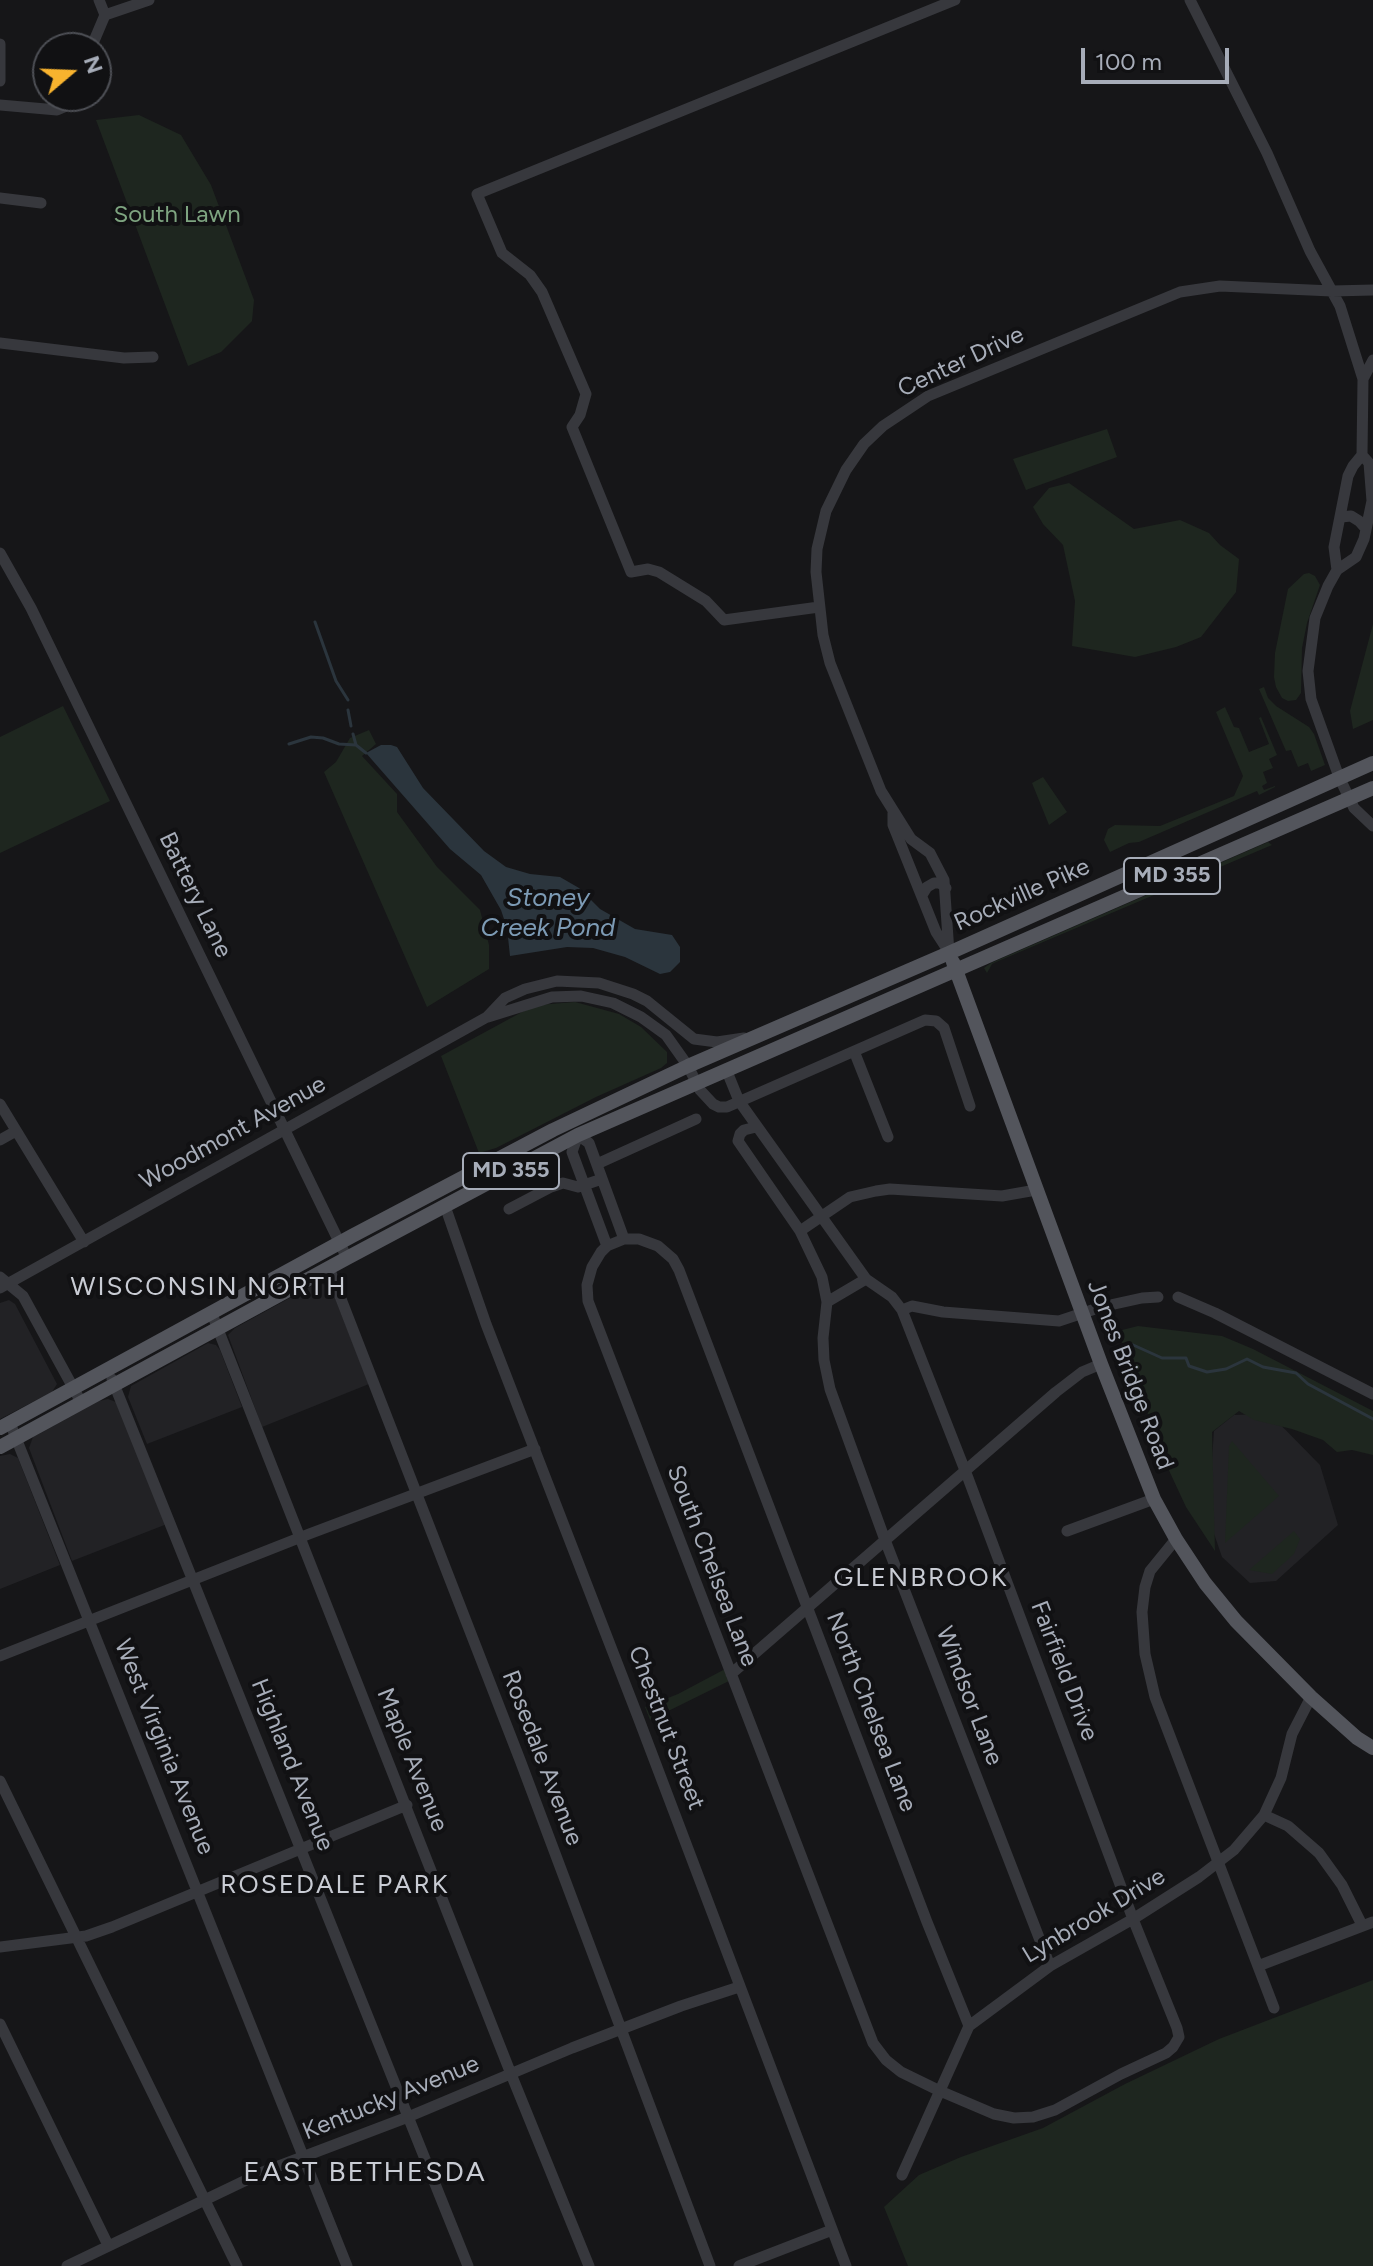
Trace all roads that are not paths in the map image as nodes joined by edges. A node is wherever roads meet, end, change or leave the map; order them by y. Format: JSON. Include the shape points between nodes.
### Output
{"nodes":[{"id":1,"x":99,"y":0,"type":"edge"},
{"id":2,"x":149,"y":0,"type":"edge"},
{"id":3,"x":955,"y":0,"type":"edge"},
{"id":4,"x":1190,"y":0,"type":"edge"},
{"id":5,"x":937,"y":3,"type":"edge"},
{"id":6,"x":105,"y":15,"type":"junction"},
{"id":7,"x":98,"y":32,"type":"edge"},
{"id":8,"x":0,"y":44,"type":"edge"},
{"id":9,"x":0,"y":81,"type":"edge"},
{"id":10,"x":0,"y":105,"type":"edge"},
{"id":11,"x":32,"y":108,"type":"edge"},
{"id":12,"x":0,"y":198,"type":"edge"},
{"id":13,"x":41,"y":203,"type":"dead end"},
{"id":14,"x":1373,"y":290,"type":"edge"},
{"id":15,"x":1332,"y":291,"type":"junction"},
{"id":16,"x":0,"y":343,"type":"edge"},
{"id":17,"x":153,"y":357,"type":"dead end"},
{"id":18,"x":1373,"y":360,"type":"edge"},
{"id":19,"x":1363,"y":379,"type":"junction"},
{"id":20,"x":1362,"y":455,"type":"junction"},
{"id":21,"x":1370,"y":485,"type":"junction"},
{"id":22,"x":1345,"y":495,"type":"junction"},
{"id":23,"x":1341,"y":517,"type":"junction"},
{"id":24,"x":1366,"y":529,"type":"junction"},
{"id":25,"x":0,"y":553,"type":"edge"},
{"id":26,"x":1337,"y":570,"type":"junction"},
{"id":27,"x":819,"y":607,"type":"junction"},
{"id":28,"x":1373,"y":763,"type":"edge"},
{"id":29,"x":1339,"y":777,"type":"junction"},
{"id":30,"x":1373,"y":788,"type":"edge"},
{"id":31,"x":1349,"y":798,"type":"junction"},
{"id":32,"x":893,"y":813,"type":"junction"},
{"id":33,"x":1373,"y":826,"type":"edge"},
{"id":34,"x":930,"y":853,"type":"junction"},
{"id":35,"x":910,"y":864,"type":"junction"},
{"id":36,"x":946,"y":888,"type":"junction"},
{"id":37,"x":922,"y":895,"type":"junction"},
{"id":38,"x":949,"y":953,"type":"junction"},
{"id":39,"x":956,"y":971,"type":"junction"},
{"id":40,"x":487,"y":1017,"type":"junction"},
{"id":41,"x":758,"y":1036,"type":"junction"},
{"id":42,"x":854,"y":1051,"type":"junction"},
{"id":43,"x":688,"y":1066,"type":"junction"},
{"id":44,"x":726,"y":1069,"type":"junction"},
{"id":45,"x":696,"y":1082,"type":"junction"},
{"id":46,"x":739,"y":1101,"type":"junction"},
{"id":47,"x":0,"y":1104,"type":"edge"},
{"id":48,"x":970,"y":1106,"type":"dead end"},
{"id":49,"x":696,"y":1119,"type":"dead end"},
{"id":50,"x":756,"y":1127,"type":"junction"},
{"id":51,"x":575,"y":1128,"type":"junction"},
{"id":52,"x":285,"y":1130,"type":"junction"},
{"id":53,"x":16,"y":1131,"type":"junction"},
{"id":54,"x":888,"y":1137,"type":"dead end"},
{"id":55,"x":0,"y":1140,"type":"edge"},
{"id":56,"x":597,"y":1164,"type":"junction"},
{"id":57,"x":602,"y":1179,"type":"junction"},
{"id":58,"x":585,"y":1185,"type":"junction"},
{"id":59,"x":437,"y":1190,"type":"junction"},
{"id":60,"x":1036,"y":1190,"type":"junction"},
{"id":61,"x":445,"y":1206,"type":"junction"},
{"id":62,"x":509,"y":1209,"type":"dead end"},
{"id":63,"x":821,"y":1216,"type":"junction"},
{"id":64,"x":800,"y":1231,"type":"junction"},
{"id":65,"x":624,"y":1239,"type":"junction"},
{"id":66,"x":84,"y":1242,"type":"junction"},
{"id":67,"x":340,"y":1243,"type":"junction"},
{"id":68,"x":607,"y":1246,"type":"junction"},
{"id":69,"x":347,"y":1258,"type":"junction"},
{"id":70,"x":329,"y":1268,"type":"junction"},
{"id":71,"x":866,"y":1279,"type":"junction"},
{"id":72,"x":3,"y":1283,"type":"edge"},
{"id":73,"x":1158,"y":1297,"type":"dead end"},
{"id":74,"x":1178,"y":1297,"type":"dead end"},
{"id":75,"x":827,"y":1302,"type":"junction"},
{"id":76,"x":902,"y":1310,"type":"junction"},
{"id":77,"x":212,"y":1314,"type":"junction"},
{"id":78,"x":1084,"y":1314,"type":"junction"},
{"id":79,"x":218,"y":1329,"type":"junction"},
{"id":80,"x":1101,"y":1364,"type":"junction"},
{"id":81,"x":108,"y":1370,"type":"junction"},
{"id":82,"x":115,"y":1385,"type":"junction"},
{"id":83,"x":1373,"y":1394,"type":"edge"},
{"id":84,"x":77,"y":1395,"type":"junction"},
{"id":85,"x":5,"y":1425,"type":"edge"},
{"id":86,"x":17,"y":1438,"type":"junction"},
{"id":87,"x":0,"y":1447,"type":"edge"},
{"id":88,"x":535,"y":1449,"type":"junction"},
{"id":89,"x":965,"y":1469,"type":"junction"},
{"id":90,"x":417,"y":1494,"type":"junction"},
{"id":91,"x":1154,"y":1499,"type":"junction"},
{"id":92,"x":1067,"y":1531,"type":"dead end"},
{"id":93,"x":300,"y":1539,"type":"junction"},
{"id":94,"x":1176,"y":1539,"type":"junction"},
{"id":95,"x":885,"y":1540,"type":"junction"},
{"id":96,"x":195,"y":1581,"type":"junction"},
{"id":97,"x":808,"y":1606,"type":"junction"},
{"id":98,"x":89,"y":1620,"type":"junction"},
{"id":99,"x":0,"y":1656,"type":"edge"},
{"id":100,"x":731,"y":1674,"type":"junction"},
{"id":101,"x":1311,"y":1697,"type":"junction"},
{"id":102,"x":1373,"y":1748,"type":"edge"},
{"id":103,"x":0,"y":1781,"type":"edge"},
{"id":104,"x":407,"y":1805,"type":"junction"},
{"id":105,"x":1264,"y":1815,"type":"junction"},
{"id":106,"x":302,"y":1849,"type":"junction"},
{"id":107,"x":1218,"y":1863,"type":"junction"},
{"id":108,"x":197,"y":1891,"type":"junction"},
{"id":109,"x":1133,"y":1919,"type":"junction"},
{"id":110,"x":1368,"y":1924,"type":"edge"},
{"id":111,"x":76,"y":1937,"type":"junction"},
{"id":112,"x":0,"y":1947,"type":"edge"},
{"id":113,"x":1050,"y":1966,"type":"junction"},
{"id":114,"x":1258,"y":1966,"type":"junction"},
{"id":115,"x":739,"y":1987,"type":"junction"},
{"id":116,"x":1274,"y":2008,"type":"dead end"},
{"id":117,"x":0,"y":2024,"type":"edge"},
{"id":118,"x":969,"y":2026,"type":"junction"},
{"id":119,"x":621,"y":2030,"type":"junction"},
{"id":120,"x":1173,"y":2047,"type":"joint"},
{"id":121,"x":511,"y":2074,"type":"junction"},
{"id":122,"x":940,"y":2091,"type":"junction"},
{"id":123,"x":408,"y":2117,"type":"junction"},
{"id":124,"x":302,"y":2157,"type":"junction"},
{"id":125,"x":902,"y":2175,"type":"dead end"},
{"id":126,"x":205,"y":2199,"type":"junction"},
{"id":127,"x":832,"y":2230,"type":"junction"},
{"id":128,"x":108,"y":2245,"type":"junction"},
{"id":129,"x":67,"y":2266,"type":"edge"},
{"id":130,"x":237,"y":2266,"type":"edge"},
{"id":131,"x":347,"y":2266,"type":"edge"},
{"id":132,"x":468,"y":2266,"type":"edge"},
{"id":133,"x":589,"y":2266,"type":"edge"},
{"id":134,"x":710,"y":2266,"type":"edge"},
{"id":135,"x":739,"y":2266,"type":"edge"},
{"id":136,"x":846,"y":2266,"type":"edge"}],
"edges":[{"from":1,"to":6,"type":"street"},
{"from":2,"to":6,"type":"street"},
{"from":3,"to":5,"type":"street"},
{"from":4,"to":15,"type":"street"},
{"from":5,"to":27,"type":"street","via":[[477,194],[502,253],[542,292],[586,394],[572,427],[631,572],[659,572],[706,601],[724,620]]},
{"from":6,"to":7,"type":"street"},
{"from":8,"to":9,"type":"street"},
{"from":10,"to":11,"type":"street"},
{"from":12,"to":13,"type":"street"},
{"from":14,"to":15,"type":"street","name":"Center Drive"},
{"from":15,"to":19,"type":"street"},
{"from":15,"to":27,"type":"street","name":"Center Drive","via":[[1220,286],[1180,292],[910,406],[864,444],[836,487],[817,549]]},
{"from":16,"to":17,"type":"street"},
{"from":18,"to":19,"type":"street"},
{"from":19,"to":20,"type":"street"},
{"from":20,"to":21,"type":"street","via":[[1369,463]]},
{"from":20,"to":22,"type":"street","via":[[1348,476]]},
{"from":21,"to":22,"type":"street","via":[[1361,484]]},
{"from":21,"to":24,"type":"street"},
{"from":22,"to":23,"type":"street"},
{"from":23,"to":24,"type":"street","via":[[1351,516]]},
{"from":23,"to":26,"type":"street","via":[[1334,547]]},
{"from":24,"to":26,"type":"street","via":[[1356,557]]},
{"from":25,"to":52,"type":"street","name":"Battery Lane"},
{"from":26,"to":29,"type":"street","via":[[1315,618],[1308,671],[1311,699]]},
{"from":27,"to":32,"type":"street","name":"Center Drive","via":[[830,663]]},
{"from":28,"to":29,"type":"main road","name":"Rockville Pike","number":"MD 355"},
{"from":29,"to":31,"type":"street"},
{"from":29,"to":38,"type":"main road","name":"Rockville Pike","number":"MD 355"},
{"from":30,"to":31,"type":"main road","name":"Rockville Pike","number":"MD 355"},
{"from":31,"to":33,"type":"street"},
{"from":31,"to":39,"type":"main road","name":"Rockville Pike","number":"MD 355"},
{"from":32,"to":34,"type":"street","name":"Center Drive","via":[[911,839]]},
{"from":32,"to":35,"type":"street","name":"Center Drive"},
{"from":34,"to":35,"type":"street","via":[[916,856]]},
{"from":34,"to":36,"type":"street","name":"Center Drive"},
{"from":35,"to":37,"type":"street","name":"Center Drive"},
{"from":36,"to":37,"type":"street","via":[[934,883]]},
{"from":36,"to":38,"type":"street","name":"Center Drive"},
{"from":37,"to":38,"type":"street","name":"Center Drive"},
{"from":38,"to":39,"type":"main road","name":"Jones Bridge Road"},
{"from":38,"to":41,"type":"main road","name":"Rockville Pike","number":"MD 355"},
{"from":39,"to":44,"type":"main road","name":"Rockville Pike","number":"MD 355"},
{"from":39,"to":60,"type":"main road","name":"Jones Bridge Road"},
{"from":40,"to":41,"type":"street","name":"Woodmont Avenue","via":[[516,992],[578,980],[633,994],[694,1039],[717,1042]]},
{"from":40,"to":43,"type":"street","name":"Woodmont Avenue","via":[[552,997],[603,1000],[655,1025]]},
{"from":40,"to":52,"type":"street","name":"Woodmont Avenue"},
{"from":41,"to":43,"type":"main road","name":"Rockville Pike","number":"MD 355"},
{"from":42,"to":46,"type":"street"},
{"from":42,"to":48,"type":"street","via":[[925,1020],[936,1021],[944,1028]]},
{"from":42,"to":54,"type":"street"},
{"from":43,"to":45,"type":"street","name":"Woodmont Avenue"},
{"from":43,"to":51,"type":"main road","number":"MD 355"},
{"from":44,"to":45,"type":"main road","name":"Rockville Pike","number":"MD 355"},
{"from":44,"to":46,"type":"street"},
{"from":45,"to":46,"type":"street","via":[[719,1107]]},
{"from":45,"to":51,"type":"main road","number":"MD 355"},
{"from":46,"to":50,"type":"street"},
{"from":47,"to":53,"type":"street"},
{"from":49,"to":56,"type":"street"},
{"from":50,"to":63,"type":"street"},
{"from":50,"to":64,"type":"street","name":"Windsor Lane","via":[[744,1130],[738,1141]]},
{"from":51,"to":56,"type":"street","via":[[589,1143]]},
{"from":51,"to":58,"type":"street","via":[[572,1152]]},
{"from":51,"to":59,"type":"main road","number":"MD 355"},
{"from":51,"to":61,"type":"main road","number":"MD 355"},
{"from":52,"to":66,"type":"street","name":"Woodmont Avenue"},
{"from":52,"to":67,"type":"street","name":"Battery Lane"},
{"from":53,"to":55,"type":"street"},
{"from":53,"to":66,"type":"street"},
{"from":56,"to":57,"type":"street"},
{"from":57,"to":58,"type":"street"},
{"from":57,"to":65,"type":"street"},
{"from":58,"to":62,"type":"street","via":[[563,1183]]},
{"from":58,"to":68,"type":"street"},
{"from":59,"to":61,"type":"main road"},
{"from":59,"to":67,"type":"main road","number":"MD 355"},
{"from":60,"to":63,"type":"street","via":[[1002,1196],[890,1189],[850,1197]]},
{"from":60,"to":78,"type":"main road","name":"Jones Bridge Road"},
{"from":61,"to":69,"type":"main road","number":"MD 355"},
{"from":61,"to":88,"type":"street","name":"Chestnut Street"},
{"from":63,"to":64,"type":"street"},
{"from":63,"to":71,"type":"street"},
{"from":64,"to":75,"type":"street","name":"Windsor Lane","via":[[822,1277]]},
{"from":65,"to":68,"type":"street"},
{"from":65,"to":97,"type":"street","name":"North Chelsea Lane","via":[[658,1246],[679,1270]]},
{"from":66,"to":72,"type":"street","name":"Woodmont Avenue"},
{"from":67,"to":69,"type":"street","name":"Battery Lane"},
{"from":67,"to":77,"type":"main road","number":"MD 355"},
{"from":68,"to":100,"type":"street","name":"South Chelsea Lane","via":[[592,1267],[588,1301]]},
{"from":69,"to":70,"type":"main road","number":"MD 355"},
{"from":70,"to":79,"type":"main road","number":"MD 355"},
{"from":70,"to":90,"type":"street","name":"Rosedale Avenue"},
{"from":71,"to":75,"type":"street"},
{"from":71,"to":76,"type":"street"},
{"from":72,"to":84,"type":"street","via":[[23,1296]]},
{"from":73,"to":78,"type":"street"},
{"from":74,"to":83,"type":"street"},
{"from":75,"to":95,"type":"street","name":"Windsor Lane","via":[[827,1379]]},
{"from":76,"to":78,"type":"street","via":[[912,1306],[1059,1321]]},
{"from":76,"to":89,"type":"street","name":"Fairfield Drive"},
{"from":77,"to":79,"type":"street","name":"Maple Avenue"},
{"from":77,"to":81,"type":"main road","number":"MD 355"},
{"from":78,"to":80,"type":"main road","name":"Jones Bridge Road"},
{"from":79,"to":82,"type":"main road","number":"MD 355"},
{"from":79,"to":93,"type":"street","name":"Maple Avenue"},
{"from":80,"to":89,"type":"street","via":[[1072,1379]]},
{"from":80,"to":91,"type":"main road","name":"Jones Bridge Road"},
{"from":81,"to":82,"type":"street","name":"Highland Avenue"},
{"from":81,"to":84,"type":"main road","number":"MD 355"},
{"from":82,"to":84,"type":"main road","number":"MD 355"},
{"from":82,"to":96,"type":"street","name":"Highland Avenue"},
{"from":84,"to":85,"type":"main road","number":"MD 355"},
{"from":84,"to":86,"type":"main road","number":"MD 355"},
{"from":85,"to":86,"type":"street","name":"West Virginia Avenue"},
{"from":86,"to":87,"type":"main road","number":"MD 355"},
{"from":86,"to":98,"type":"street","name":"West Virginia Avenue"},
{"from":88,"to":90,"type":"street"},
{"from":88,"to":115,"type":"street","name":"Chestnut Street"},
{"from":89,"to":95,"type":"street"},
{"from":89,"to":109,"type":"street","name":"Fairfield Drive"},
{"from":90,"to":93,"type":"street"},
{"from":90,"to":119,"type":"street","name":"Rosedale Avenue"},
{"from":91,"to":92,"type":"street"},
{"from":91,"to":94,"type":"main road","name":"Jones Bridge Road"},
{"from":93,"to":96,"type":"street"},
{"from":93,"to":104,"type":"street","name":"Maple Avenue"},
{"from":94,"to":101,"type":"main road","name":"Jones Bridge Road","via":[[1236,1621]]},
{"from":94,"to":107,"type":"street","via":[[1150,1571],[1145,1587],[1145,1654],[1155,1697]]},
{"from":95,"to":97,"type":"street"},
{"from":95,"to":113,"type":"street","name":"Windsor Lane"},
{"from":96,"to":98,"type":"street"},
{"from":96,"to":106,"type":"street","name":"Highland Avenue"},
{"from":97,"to":100,"type":"street"},
{"from":97,"to":118,"type":"street","name":"North Chelsea Lane"},
{"from":98,"to":99,"type":"street"},
{"from":98,"to":108,"type":"street","name":"West Virginia Avenue"},
{"from":100,"to":122,"type":"street","name":"South Chelsea Lane","via":[[873,2043],[901,2072]]},
{"from":101,"to":102,"type":"main road","name":"Jones Bridge Road"},
{"from":101,"to":105,"type":"street","name":"Lynbrook Drive"},
{"from":103,"to":111,"type":"street"},
{"from":104,"to":106,"type":"street"},
{"from":104,"to":121,"type":"street","name":"Maple Avenue"},
{"from":105,"to":107,"type":"street","name":"Lynbrook Drive"},
{"from":105,"to":110,"type":"street","via":[[1288,1826],[1319,1853]]},
{"from":106,"to":108,"type":"street"},
{"from":106,"to":123,"type":"street","name":"Highland Avenue"},
{"from":107,"to":109,"type":"street","name":"Lynbrook Drive"},
{"from":107,"to":114,"type":"street"},
{"from":108,"to":111,"type":"street"},
{"from":108,"to":124,"type":"street","name":"West Virginia Avenue"},
{"from":109,"to":113,"type":"street","name":"Lynbrook Drive"},
{"from":109,"to":120,"type":"street","name":"Fairfield Drive","via":[[1177,2028]]},
{"from":110,"to":114,"type":"street"},
{"from":111,"to":112,"type":"street"},
{"from":111,"to":126,"type":"street"},
{"from":113,"to":118,"type":"street","name":"Lynbrook Drive"},
{"from":114,"to":116,"type":"street"},
{"from":115,"to":119,"type":"street","name":"Kentucky Avenue"},
{"from":115,"to":127,"type":"street","name":"Chestnut Street"},
{"from":117,"to":128,"type":"street"},
{"from":118,"to":122,"type":"street","name":"Lynbrook Drive"},
{"from":119,"to":121,"type":"street","name":"Kentucky Avenue"},
{"from":119,"to":134,"type":"street","name":"Rosedale Avenue"},
{"from":120,"to":122,"type":"street","name":"South Chelsea Lane","via":[[1033,2117],[994,2114]]},
{"from":121,"to":123,"type":"street","name":"Kentucky Avenue"},
{"from":121,"to":133,"type":"street","name":"Maple Avenue"},
{"from":122,"to":125,"type":"street","name":"Lynbrook Drive"},
{"from":123,"to":124,"type":"street","name":"Kentucky Avenue"},
{"from":123,"to":132,"type":"street","name":"Highland Avenue"},
{"from":124,"to":126,"type":"street","name":"Kentucky Avenue"},
{"from":124,"to":131,"type":"street","name":"West Virginia Avenue"},
{"from":126,"to":128,"type":"street","name":"Kentucky Avenue"},
{"from":126,"to":130,"type":"street"},
{"from":127,"to":135,"type":"street"},
{"from":127,"to":136,"type":"street","name":"Chestnut Street"},
{"from":128,"to":129,"type":"street","name":"Kentucky Avenue"}]}
